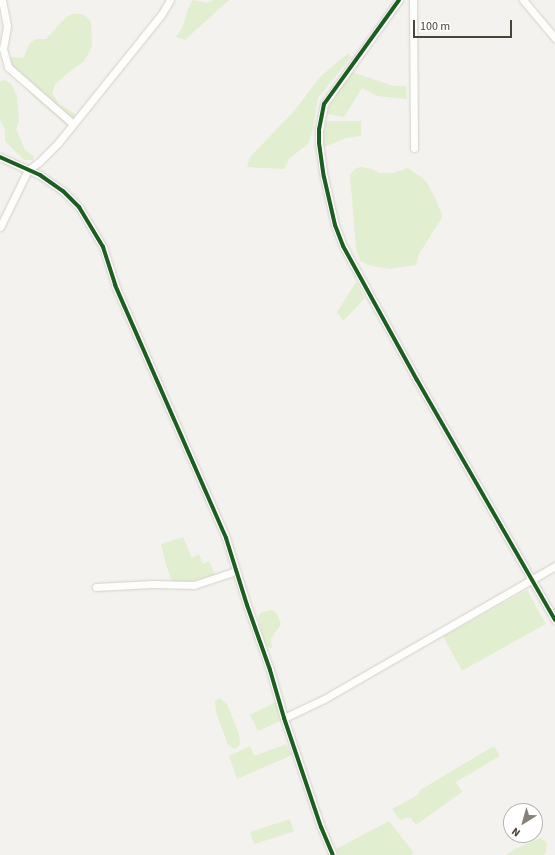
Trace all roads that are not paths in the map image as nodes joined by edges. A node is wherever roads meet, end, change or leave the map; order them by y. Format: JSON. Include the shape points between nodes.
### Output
{"nodes":[{"id":1,"x":2,"y":0,"type":"edge"},
{"id":2,"x":170,"y":0,"type":"edge"},
{"id":3,"x":399,"y":0,"type":"edge"},
{"id":4,"x":413,"y":0,"type":"edge"},
{"id":5,"x":523,"y":0,"type":"edge"},
{"id":6,"x":555,"y":38,"type":"edge"},
{"id":7,"x":73,"y":124,"type":"junction"},
{"id":8,"x":414,"y":148,"type":"dead end"},
{"id":9,"x":0,"y":158,"type":"edge"},
{"id":10,"x":28,"y":170,"type":"junction"},
{"id":11,"x":0,"y":228,"type":"edge"},
{"id":12,"x":555,"y":566,"type":"edge"},
{"id":13,"x":236,"y":571,"type":"junction"},
{"id":14,"x":532,"y":579,"type":"junction"},
{"id":15,"x":96,"y":587,"type":"dead end"},
{"id":16,"x":555,"y":620,"type":"edge"},
{"id":17,"x":284,"y":718,"type":"junction"},
{"id":18,"x":333,"y":855,"type":"edge"}],
"edges":[{"from":1,"to":7,"type":"street","via":[[7,26],[3,49],[8,67]]},
{"from":2,"to":7,"type":"street"},
{"from":3,"to":14,"type":"street","via":[[324,104],[319,143],[335,225],[343,246],[417,380]]},
{"from":4,"to":8,"type":"street"},
{"from":5,"to":6,"type":"street"},
{"from":7,"to":10,"type":"street","via":[[39,162]]},
{"from":9,"to":10,"type":"street"},
{"from":10,"to":11,"type":"street"},
{"from":10,"to":13,"type":"street","via":[[54,183],[71,198],[103,247],[115,285],[226,538]]},
{"from":12,"to":14,"type":"street"},
{"from":13,"to":15,"type":"street","via":[[194,585]]},
{"from":13,"to":17,"type":"street"},
{"from":14,"to":16,"type":"street"},
{"from":14,"to":17,"type":"street","via":[[324,699]]},
{"from":17,"to":18,"type":"street"}]}
